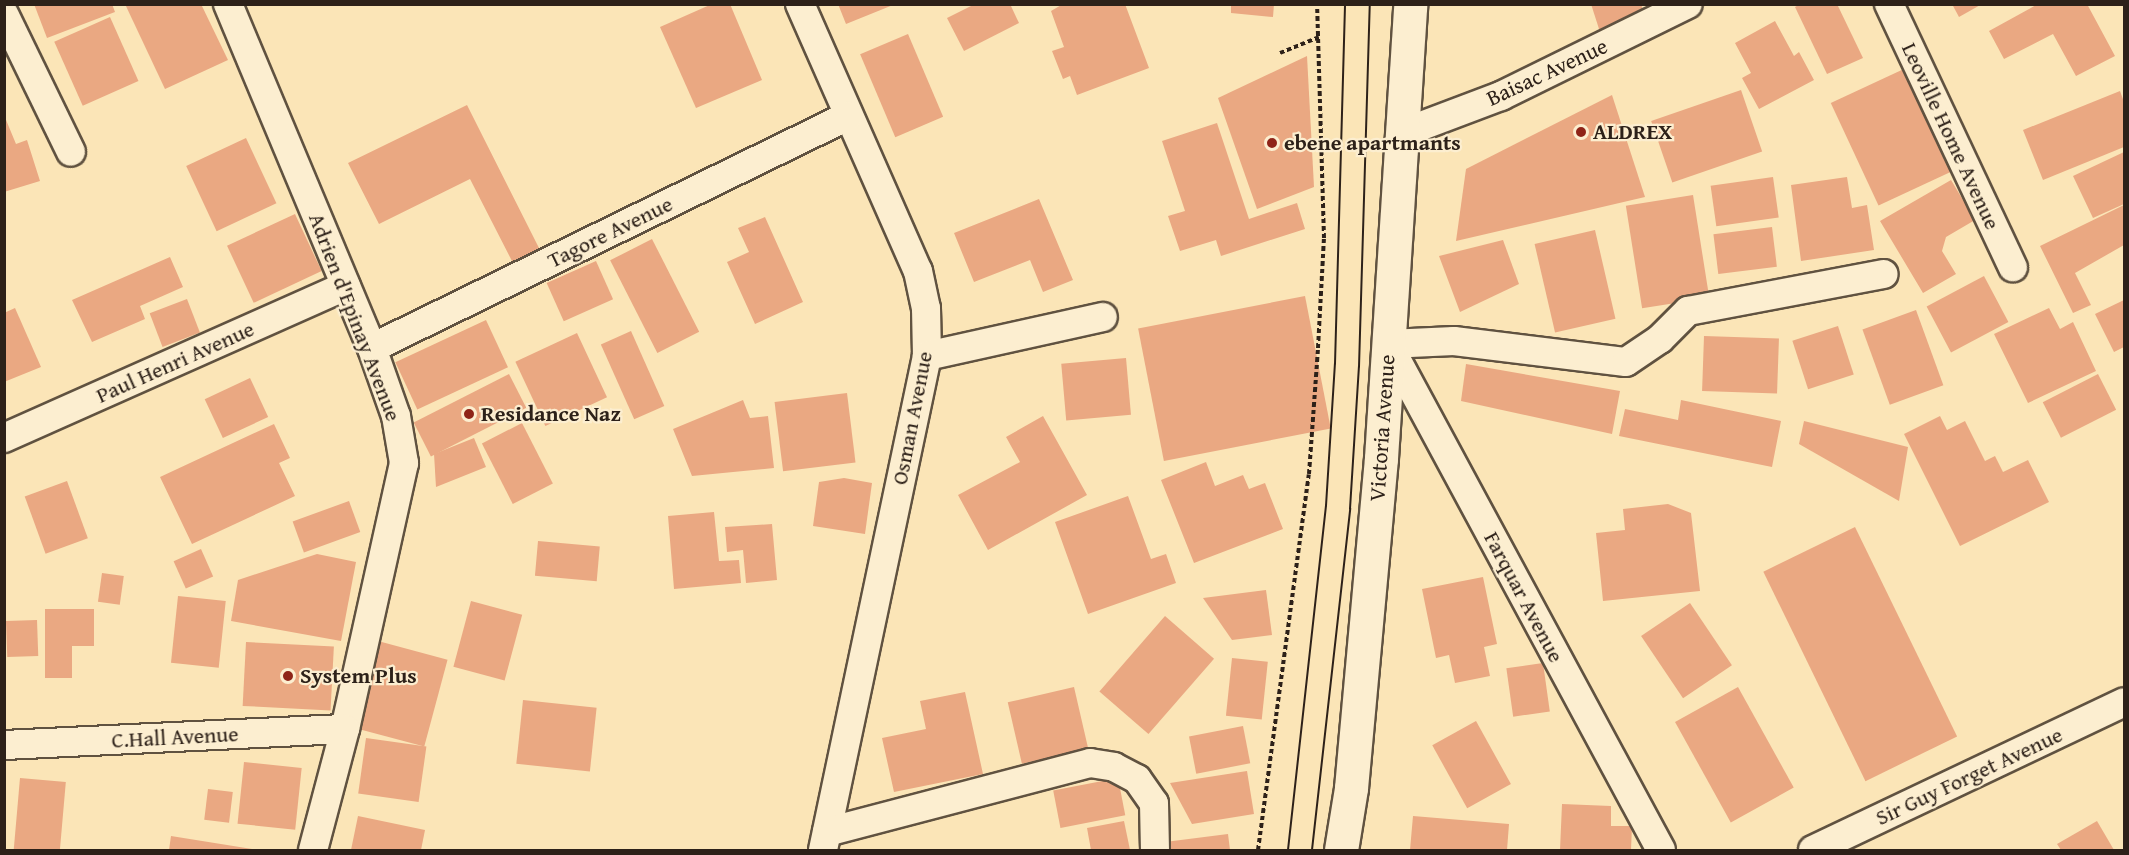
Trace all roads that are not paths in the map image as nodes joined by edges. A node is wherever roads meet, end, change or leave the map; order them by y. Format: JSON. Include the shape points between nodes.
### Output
{"nodes":[{"id":1,"x":228,"y":4,"type":"edge"},
{"id":2,"x":800,"y":4,"type":"edge"},
{"id":3,"x":1410,"y":4,"type":"edge"},
{"id":4,"x":1688,"y":4,"type":"edge"},
{"id":5,"x":1889,"y":4,"type":"edge"},
{"id":6,"x":4,"y":14,"type":"edge"},
{"id":7,"x":848,"y":116,"type":"junction"},
{"id":8,"x":1403,"y":133,"type":"junction"},
{"id":9,"x":71,"y":152,"type":"dead end"},
{"id":10,"x":2013,"y":267,"type":"dead end"},
{"id":11,"x":1884,"y":274,"type":"dead end"},
{"id":12,"x":346,"y":286,"type":"junction"},
{"id":13,"x":1103,"y":317,"type":"dead end"},
{"id":14,"x":1388,"y":344,"type":"junction"},
{"id":15,"x":372,"y":348,"type":"junction"},
{"id":16,"x":927,"y":356,"type":"junction"},
{"id":17,"x":4,"y":438,"type":"edge"},
{"id":18,"x":2124,"y":702,"type":"edge"},
{"id":19,"x":345,"y":729,"type":"junction"},
{"id":20,"x":4,"y":745,"type":"edge"},
{"id":21,"x":825,"y":841,"type":"edge"},
{"id":22,"x":313,"y":850,"type":"edge"},
{"id":23,"x":1155,"y":850,"type":"edge"},
{"id":24,"x":1341,"y":850,"type":"edge"},
{"id":25,"x":1661,"y":850,"type":"edge"},
{"id":26,"x":1813,"y":850,"type":"edge"}],
"edges":[{"from":1,"to":12,"type":"street","name":"Adrien d'Epinay Avenue"},
{"from":2,"to":7,"type":"street","name":"Osman Avenue"},
{"from":3,"to":8,"type":"main road","name":"Victoria Avenue"},
{"from":4,"to":8,"type":"street","name":"Baisac Avenue","via":[[1501,96]]},
{"from":5,"to":10,"type":"street","name":"Leoville Home Avenue"},
{"from":6,"to":9,"type":"street"},
{"from":7,"to":15,"type":"street","name":"Tagore Avenue"},
{"from":7,"to":16,"type":"street","name":"Osman Avenue","via":[[918,271],[927,308]]},
{"from":8,"to":14,"type":"main road","name":"Victoria Avenue"},
{"from":11,"to":14,"type":"street","via":[[1688,311],[1660,339],[1626,362],[1454,340]]},
{"from":12,"to":15,"type":"street","name":"Adrien d'Epinay Avenue"},
{"from":12,"to":17,"type":"street","name":"Paul Henri Avenue"},
{"from":13,"to":16,"type":"street"},
{"from":14,"to":24,"type":"main road","name":"Victoria Avenue","via":[[1352,788]]},
{"from":14,"to":25,"type":"street","name":"Farquar Avenue"},
{"from":15,"to":19,"type":"street","name":"Adrien d'Epinay Avenue","via":[[396,416],[404,463]]},
{"from":16,"to":21,"type":"street","name":"Osman Avenue"},
{"from":18,"to":26,"type":"street","name":"Sir Guy Forget Avenue"},
{"from":19,"to":20,"type":"street","name":"C.Hall Avenue"},
{"from":19,"to":22,"type":"street","name":"Adrien d'Epinay Avenue"},
{"from":21,"to":23,"type":"street","via":[[1090,763],[1114,767],[1137,779],[1154,803]]}]}
